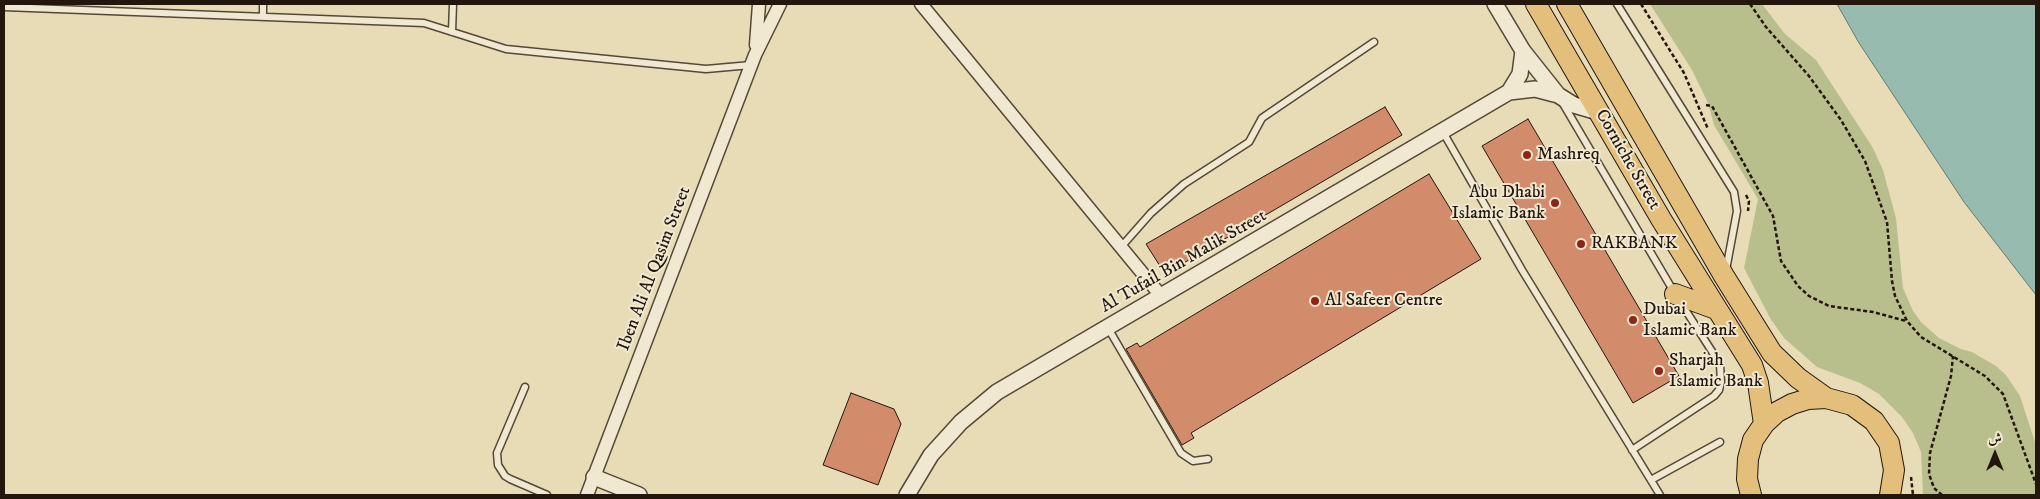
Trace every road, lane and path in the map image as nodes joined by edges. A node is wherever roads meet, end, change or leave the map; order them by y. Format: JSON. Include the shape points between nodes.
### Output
{"nodes":[{"id":1,"x":263,"y":4,"type":"edge"},
{"id":2,"x":452,"y":4,"type":"edge"},
{"id":3,"x":759,"y":4,"type":"edge"},
{"id":4,"x":780,"y":4,"type":"edge"},
{"id":5,"x":921,"y":4,"type":"edge"},
{"id":6,"x":1495,"y":4,"type":"edge"},
{"id":7,"x":1536,"y":4,"type":"edge"},
{"id":8,"x":1567,"y":4,"type":"edge"},
{"id":9,"x":1618,"y":4,"type":"edge"},
{"id":10,"x":1641,"y":4,"type":"edge"},
{"id":11,"x":1750,"y":4,"type":"edge"},
{"id":12,"x":4,"y":7,"type":"edge"},
{"id":13,"x":263,"y":17,"type":"junction"},
{"id":14,"x":452,"y":32,"type":"junction"},
{"id":15,"x":1374,"y":42,"type":"dead end"},
{"id":16,"x":1523,"y":50,"type":"junction"},
{"id":17,"x":753,"y":60,"type":"junction"},
{"id":18,"x":1509,"y":92,"type":"junction"},
{"id":19,"x":1558,"y":95,"type":"junction"},
{"id":20,"x":1706,"y":105,"type":"dead end"},
{"id":21,"x":1598,"y":112,"type":"junction"},
{"id":22,"x":1443,"y":130,"type":"junction"},
{"id":23,"x":1710,"y":133,"type":"dead end"},
{"id":24,"x":1745,"y":194,"type":"dead end"},
{"id":25,"x":1747,"y":218,"type":"dead end"},
{"id":26,"x":1121,"y":247,"type":"junction"},
{"id":27,"x":1724,"y":276,"type":"junction"},
{"id":28,"x":1675,"y":294,"type":"junction"},
{"id":29,"x":1162,"y":297,"type":"junction"},
{"id":30,"x":1716,"y":309,"type":"junction"},
{"id":31,"x":1907,"y":321,"type":"junction"},
{"id":32,"x":1108,"y":328,"type":"junction"},
{"id":33,"x":1953,"y":356,"type":"junction"},
{"id":34,"x":525,"y":387,"type":"dead end"},
{"id":35,"x":1826,"y":398,"type":"junction"},
{"id":36,"x":1764,"y":424,"type":"junction"},
{"id":37,"x":1720,"y":442,"type":"dead end"},
{"id":38,"x":1632,"y":450,"type":"junction"},
{"id":39,"x":1208,"y":459,"type":"dead end"},
{"id":40,"x":1911,"y":476,"type":"dead end"},
{"id":41,"x":594,"y":477,"type":"junction"},
{"id":42,"x":1651,"y":480,"type":"junction"},
{"id":43,"x":2036,"y":484,"type":"edge"},
{"id":44,"x":547,"y":495,"type":"edge"},
{"id":45,"x":587,"y":495,"type":"edge"},
{"id":46,"x":639,"y":495,"type":"edge"},
{"id":47,"x":907,"y":495,"type":"edge"},
{"id":48,"x":1660,"y":495,"type":"edge"},
{"id":49,"x":1751,"y":495,"type":"edge"},
{"id":50,"x":1890,"y":495,"type":"edge"},
{"id":51,"x":1913,"y":495,"type":"edge"},
{"id":52,"x":1942,"y":495,"type":"edge"}],
"edges":[{"from":1,"to":13,"type":"lane"},
{"from":2,"to":14,"type":"lane"},
{"from":3,"to":17,"type":"street","name":"Iben Ali Al Qasim Street"},
{"from":4,"to":17,"type":"street","name":"Iben Ali Al Qasim Street"},
{"from":5,"to":26,"type":"street"},
{"from":6,"to":16,"type":"street"},
{"from":7,"to":21,"type":"highway","name":"Corniche Street"},
{"from":8,"to":27,"type":"highway","name":"Corniche Street"},
{"from":9,"to":27,"type":"lane","via":[[1734,192],[1737,211]]},
{"from":10,"to":23,"type":"path","via":[[1684,73]]},
{"from":11,"to":31,"type":"path","via":[[1809,76],[1841,120],[1865,161],[1887,222],[1895,296]]},
{"from":12,"to":13,"type":"lane"},
{"from":13,"to":14,"type":"lane","via":[[424,24]]},
{"from":14,"to":17,"type":"lane","via":[[506,49],[706,69]]},
{"from":15,"to":26,"type":"lane","via":[[1262,118],[1249,142],[1184,184],[1151,213]]},
{"from":16,"to":18,"type":"street","via":[[1520,74]]},
{"from":16,"to":19,"type":"street"},
{"from":17,"to":41,"type":"street","name":"Iben Ali Al Qasim Street"},
{"from":18,"to":19,"type":"street","via":[[1535,90]]},
{"from":18,"to":22,"type":"street","name":"Al Tufail Bin Malik Street"},
{"from":19,"to":21,"type":"street","via":[[1574,105]]},
{"from":19,"to":28,"type":"lane"},
{"from":20,"to":31,"type":"path","via":[[1712,106],[1773,216],[1781,261],[1798,286],[1829,306]]},
{"from":21,"to":30,"type":"highway","name":"Corniche Street"},
{"from":22,"to":29,"type":"street","name":"Al Tufail Bin Malik Street"},
{"from":22,"to":38,"type":"lane","via":[[1517,262]]},
{"from":24,"to":25,"type":"path","via":[[1749,205]]},
{"from":26,"to":29,"type":"street"},
{"from":27,"to":35,"type":"highway","name":"Corniche Street","via":[[1772,353],[1798,378]]},
{"from":28,"to":30,"type":"highway"},
{"from":28,"to":38,"type":"lane","via":[[1720,364],[1721,382],[1714,396]]},
{"from":29,"to":32,"type":"street","name":"Al Tufail Bin Malik Street"},
{"from":30,"to":36,"type":"highway","name":"Corniche Street","via":[[1752,365]]},
{"from":31,"to":33,"type":"path","via":[[1921,337]]},
{"from":32,"to":39,"type":"lane","via":[[1181,453],[1193,461]]},
{"from":32,"to":47,"type":"street","name":"Al Tufail Bin Malik Street","via":[[997,392],[961,422],[931,455]]},
{"from":33,"to":43,"type":"path","via":[[1985,376],[2003,394]]},
{"from":33,"to":52,"type":"path","via":[[1952,376],[1930,453],[1934,488]]},
{"from":34,"to":44,"type":"lane","via":[[497,453],[498,465],[504,476]]},
{"from":35,"to":36,"type":"highway","via":[[1792,404]]},
{"from":35,"to":50,"type":"highway","via":[[1852,405],[1874,421],[1889,443],[1894,470]]},
{"from":36,"to":49,"type":"highway","via":[[1748,459],[1747,479]]},
{"from":37,"to":42,"type":"lane"},
{"from":38,"to":42,"type":"lane"},
{"from":40,"to":51,"type":"path"},
{"from":41,"to":45,"type":"street","name":"Iben Ali Al Qasim Street"},
{"from":41,"to":46,"type":"street"},
{"from":42,"to":48,"type":"lane"}]}
